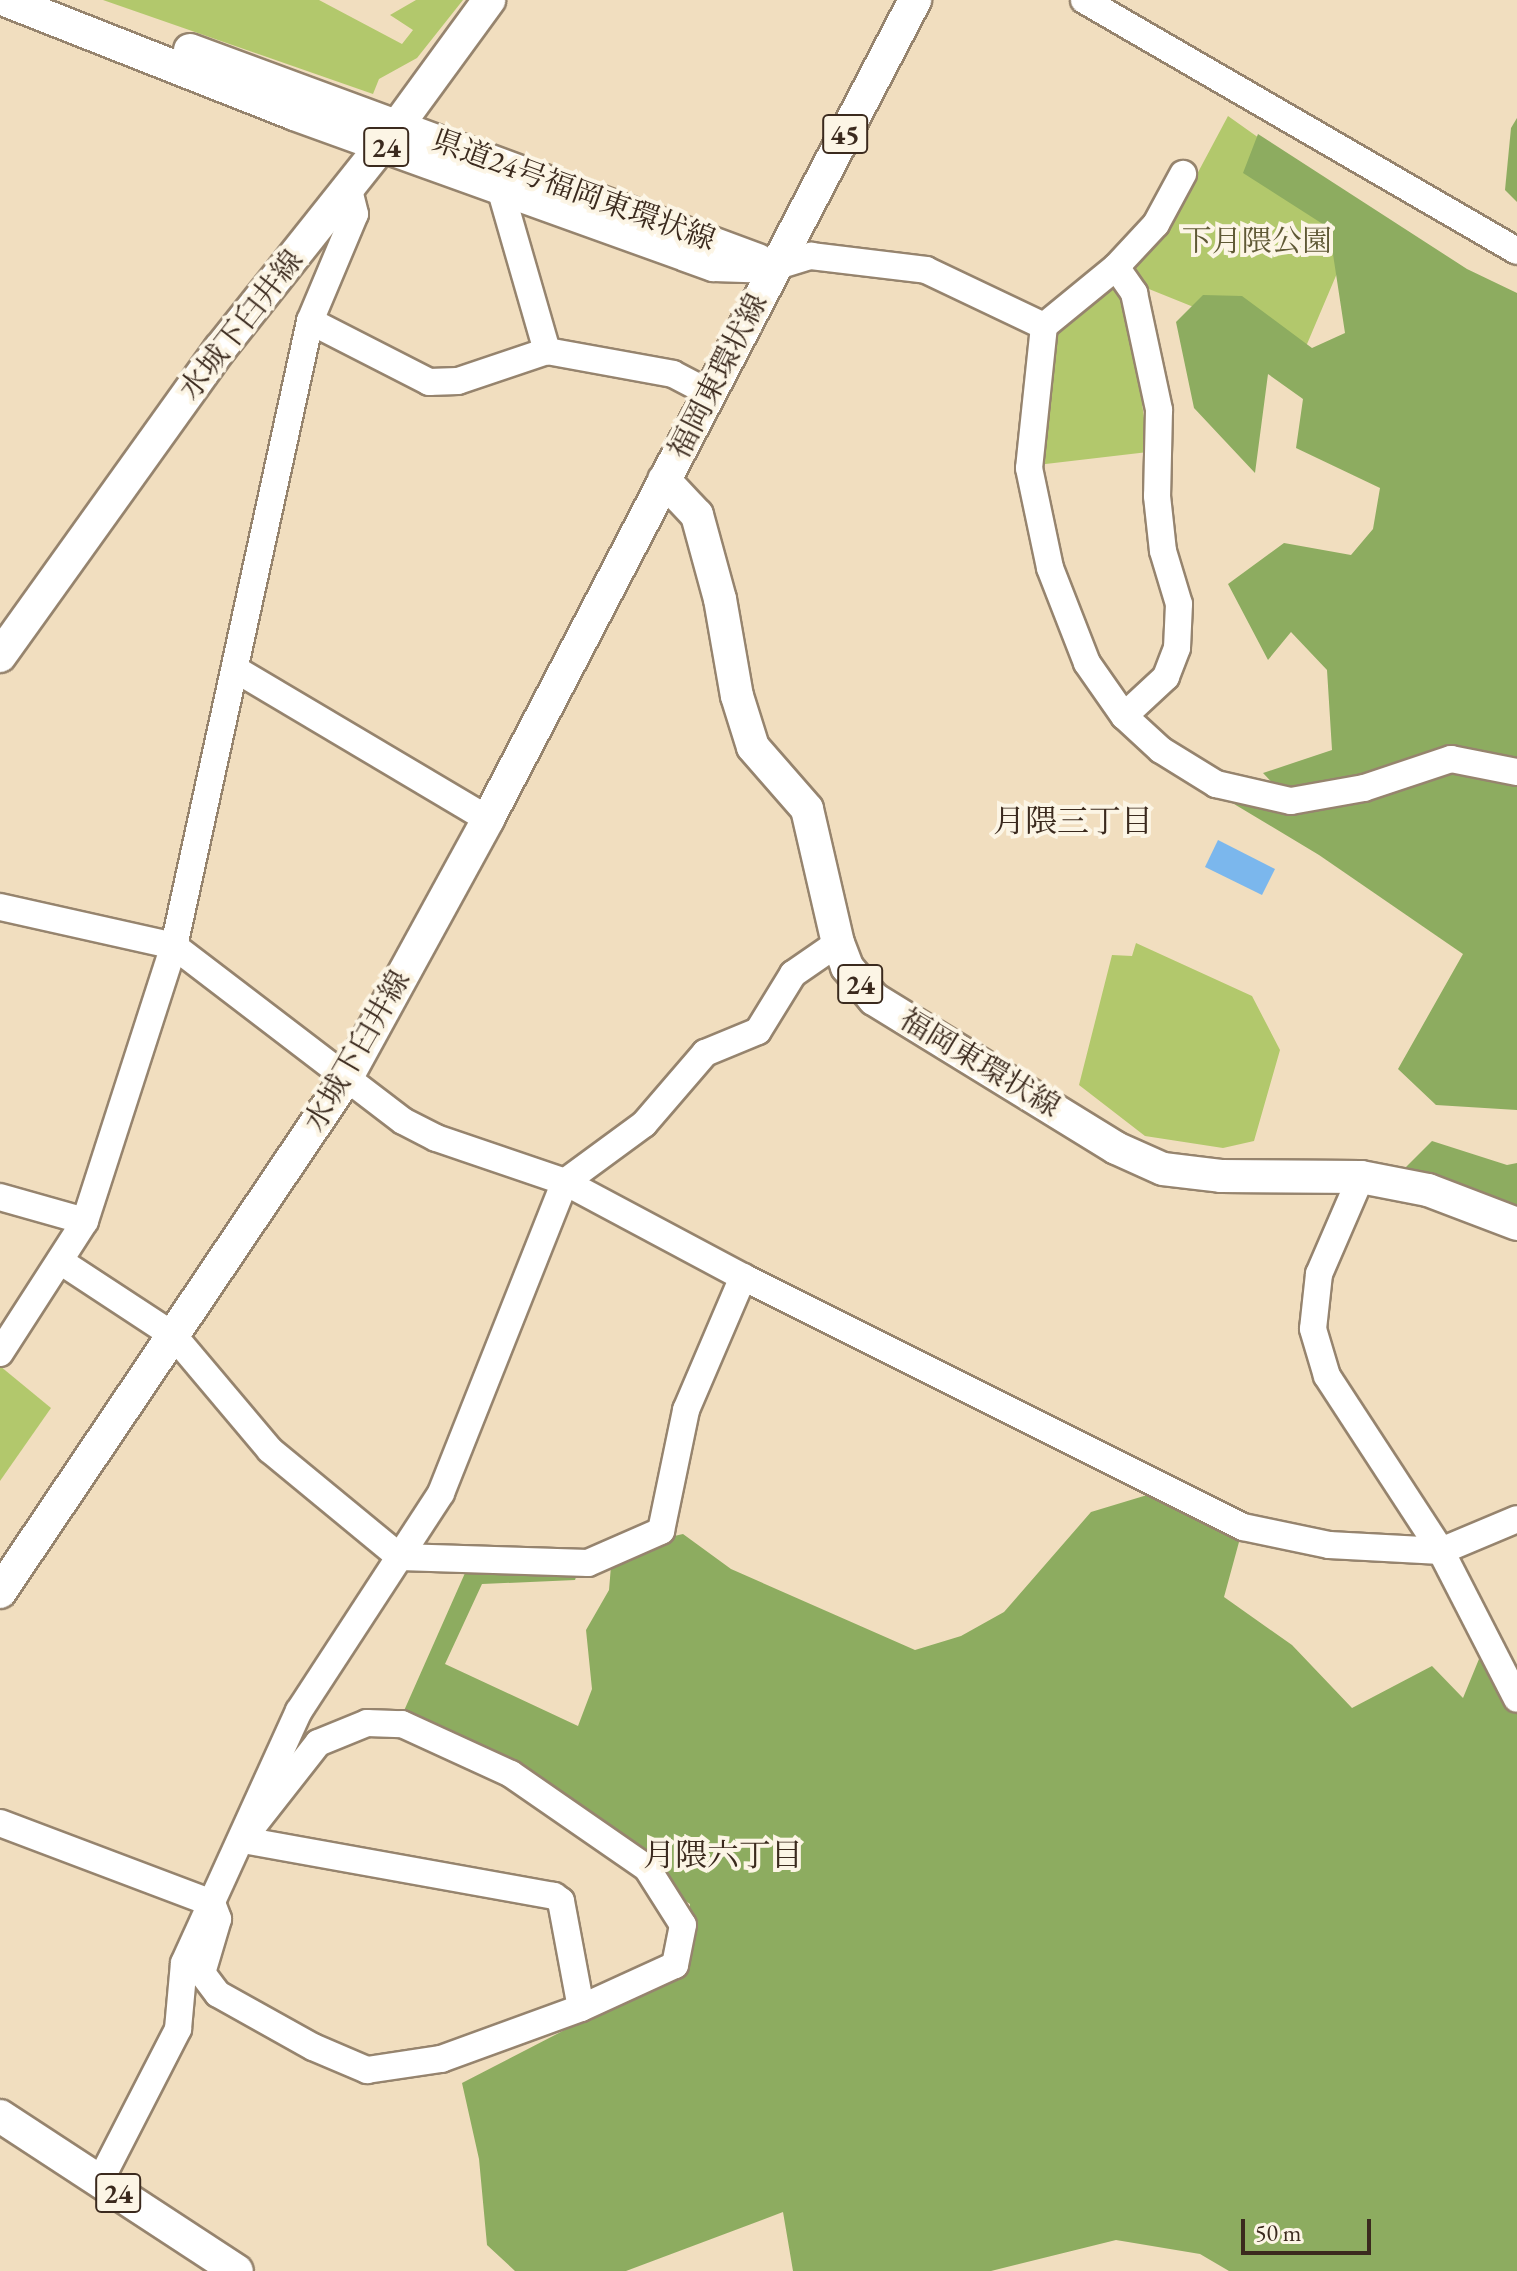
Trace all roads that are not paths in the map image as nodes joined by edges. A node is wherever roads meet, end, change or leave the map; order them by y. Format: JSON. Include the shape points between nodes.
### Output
{"nodes":[{"id":1,"x":5,"y":0,"type":"edge"},
{"id":2,"x":56,"y":0,"type":"edge"},
{"id":3,"x":489,"y":0,"type":"edge"},
{"id":4,"x":915,"y":0,"type":"edge"},
{"id":5,"x":1084,"y":0,"type":"edge"},
{"id":6,"x":389,"y":135,"type":"junction"},
{"id":7,"x":1183,"y":174,"type":"dead end"},
{"id":8,"x":348,"y":186,"type":"junction"},
{"id":9,"x":500,"y":188,"type":"junction"},
{"id":10,"x":1517,"y":251,"type":"edge"},
{"id":11,"x":774,"y":267,"type":"junction"},
{"id":12,"x":1116,"y":267,"type":"junction"},
{"id":13,"x":310,"y":321,"type":"junction"},
{"id":14,"x":1044,"y":326,"type":"junction"},
{"id":15,"x":547,"y":351,"type":"junction"},
{"id":16,"x":709,"y":393,"type":"junction"},
{"id":17,"x":664,"y":480,"type":"junction"},
{"id":18,"x":0,"y":656,"type":"edge"},
{"id":19,"x":235,"y":669,"type":"junction"},
{"id":20,"x":1124,"y":716,"type":"junction"},
{"id":21,"x":1517,"y":772,"type":"edge"},
{"id":22,"x":488,"y":819,"type":"junction"},
{"id":23,"x":0,"y":907,"type":"edge"},
{"id":24,"x":838,"y":943,"type":"junction"},
{"id":25,"x":174,"y":946,"type":"junction"},
{"id":26,"x":347,"y":1077,"type":"junction"},
{"id":27,"x":1361,"y":1177,"type":"junction"},
{"id":28,"x":565,"y":1182,"type":"junction"},
{"id":29,"x":0,"y":1197,"type":"edge"},
{"id":30,"x":85,"y":1221,"type":"junction"},
{"id":31,"x":1517,"y":1224,"type":"edge"},
{"id":32,"x":60,"y":1261,"type":"junction"},
{"id":33,"x":743,"y":1277,"type":"junction"},
{"id":34,"x":174,"y":1336,"type":"junction"},
{"id":35,"x":0,"y":1353,"type":"edge"},
{"id":36,"x":1517,"y":1519,"type":"edge"},
{"id":37,"x":1441,"y":1551,"type":"junction"},
{"id":38,"x":400,"y":1557,"type":"junction"},
{"id":39,"x":0,"y":1592,"type":"edge"},
{"id":40,"x":1517,"y":1699,"type":"edge"},
{"id":41,"x":0,"y":1823,"type":"edge"},
{"id":42,"x":242,"y":1840,"type":"junction"},
{"id":43,"x":212,"y":1903,"type":"junction"},
{"id":44,"x":581,"y":2008,"type":"junction"},
{"id":45,"x":0,"y":2116,"type":"edge"},
{"id":46,"x":0,"y":2140,"type":"edge"},
{"id":47,"x":100,"y":2181,"type":"junction"},
{"id":48,"x":203,"y":2271,"type":"edge"},
{"id":49,"x":237,"y":2271,"type":"edge"}],
"edges":[{"from":1,"to":6,"type":"main road","name":"福岡東環状線","number":"24"},
{"from":2,"to":6,"type":"main road","name":"県道24号福岡東環状線","number":"24"},
{"from":3,"to":6,"type":"main road","name":"水城下臼井線"},
{"from":4,"to":11,"type":"main road","number":"45"},
{"from":5,"to":10,"type":"street"},
{"from":6,"to":8,"type":"main road","name":"水城下臼井線"},
{"from":6,"to":9,"type":"main road","name":"福岡東環状線","number":"24"},
{"from":6,"to":11,"type":"main road","name":"県道24号福岡東環状線","number":"24","via":[[721,243]]},
{"from":7,"to":12,"type":"street","via":[[1156,224]]},
{"from":8,"to":13,"type":"street","via":[[355,214]]},
{"from":8,"to":18,"type":"main road","name":"水城下臼井線","via":[[211,362]]},
{"from":9,"to":11,"type":"main road","name":"福岡東環状線","number":"24","via":[[714,265]]},
{"from":9,"to":15,"type":"street"},
{"from":11,"to":14,"type":"street","name":"福岡東環状線","via":[[811,256],[926,270]]},
{"from":11,"to":16,"type":"main road","name":"福岡東環状線"},
{"from":12,"to":14,"type":"street"},
{"from":12,"to":20,"type":"street","via":[[1134,293],[1159,410],[1157,496],[1163,551],[1179,604],[1177,648],[1166,677]]},
{"from":13,"to":15,"type":"street","via":[[429,382],[458,381]]},
{"from":13,"to":19,"type":"street"},
{"from":14,"to":20,"type":"street","via":[[1029,468],[1050,568],[1087,663]]},
{"from":15,"to":16,"type":"street","via":[[673,374]]},
{"from":16,"to":17,"type":"main road","name":"福岡東環状線"},
{"from":17,"to":22,"type":"main road","name":"水城下臼井線"},
{"from":17,"to":24,"type":"main road","name":"福岡東環状線","number":"24","via":[[697,515],[744,722],[764,766],[807,809]]},
{"from":19,"to":22,"type":"street"},
{"from":19,"to":25,"type":"street"},
{"from":20,"to":21,"type":"street","via":[[1161,750],[1216,784],[1291,801],[1364,788],[1451,759]]},
{"from":22,"to":26,"type":"main road","name":"水城下臼井線"},
{"from":23,"to":25,"type":"street"},
{"from":24,"to":27,"type":"main road","name":"福岡東環状線","number":"24","via":[[847,967],[874,999],[1144,1161],[1163,1169],[1221,1176]]},
{"from":24,"to":28,"type":"street","via":[[793,974],[758,1031],[705,1053],[644,1124]]},
{"from":25,"to":26,"type":"street"},
{"from":25,"to":30,"type":"street"},
{"from":26,"to":28,"type":"street","via":[[403,1121],[436,1138]]},
{"from":26,"to":34,"type":"main road","name":"水城下臼井線"},
{"from":27,"to":31,"type":"main road","number":"24","via":[[1428,1190]]},
{"from":27,"to":37,"type":"street","via":[[1319,1274],[1313,1329],[1327,1376]]},
{"from":28,"to":33,"type":"street"},
{"from":28,"to":38,"type":"street","via":[[441,1493]]},
{"from":29,"to":30,"type":"street"},
{"from":30,"to":32,"type":"street"},
{"from":32,"to":34,"type":"street"},
{"from":32,"to":35,"type":"street"},
{"from":33,"to":37,"type":"street","via":[[1243,1527],[1329,1545]]},
{"from":33,"to":38,"type":"street","via":[[686,1410],[657,1535],[588,1563]]},
{"from":34,"to":38,"type":"street","via":[[270,1450]]},
{"from":34,"to":39,"type":"main road","name":"水城下臼井線"},
{"from":36,"to":37,"type":"street"},
{"from":37,"to":40,"type":"street"},
{"from":38,"to":42,"type":"street","via":[[299,1711]]},
{"from":41,"to":43,"type":"street"},
{"from":42,"to":43,"type":"street"},
{"from":42,"to":44,"type":"street","via":[[554,1896],[561,1901]]},
{"from":42,"to":44,"type":"street","via":[[318,1743],[367,1723],[402,1724],[511,1774],[647,1868],[683,1925],[675,1965]]},
{"from":43,"to":44,"type":"street","via":[[218,1919],[202,1973],[218,1994],[313,2047],[367,2070],[441,2059]]},
{"from":43,"to":47,"type":"street","via":[[184,1963],[178,2029]]},
{"from":45,"to":47,"type":"main road","number":"24"},
{"from":46,"to":48,"type":"main road","number":"24"},
{"from":47,"to":49,"type":"main road","number":"24"}]}
